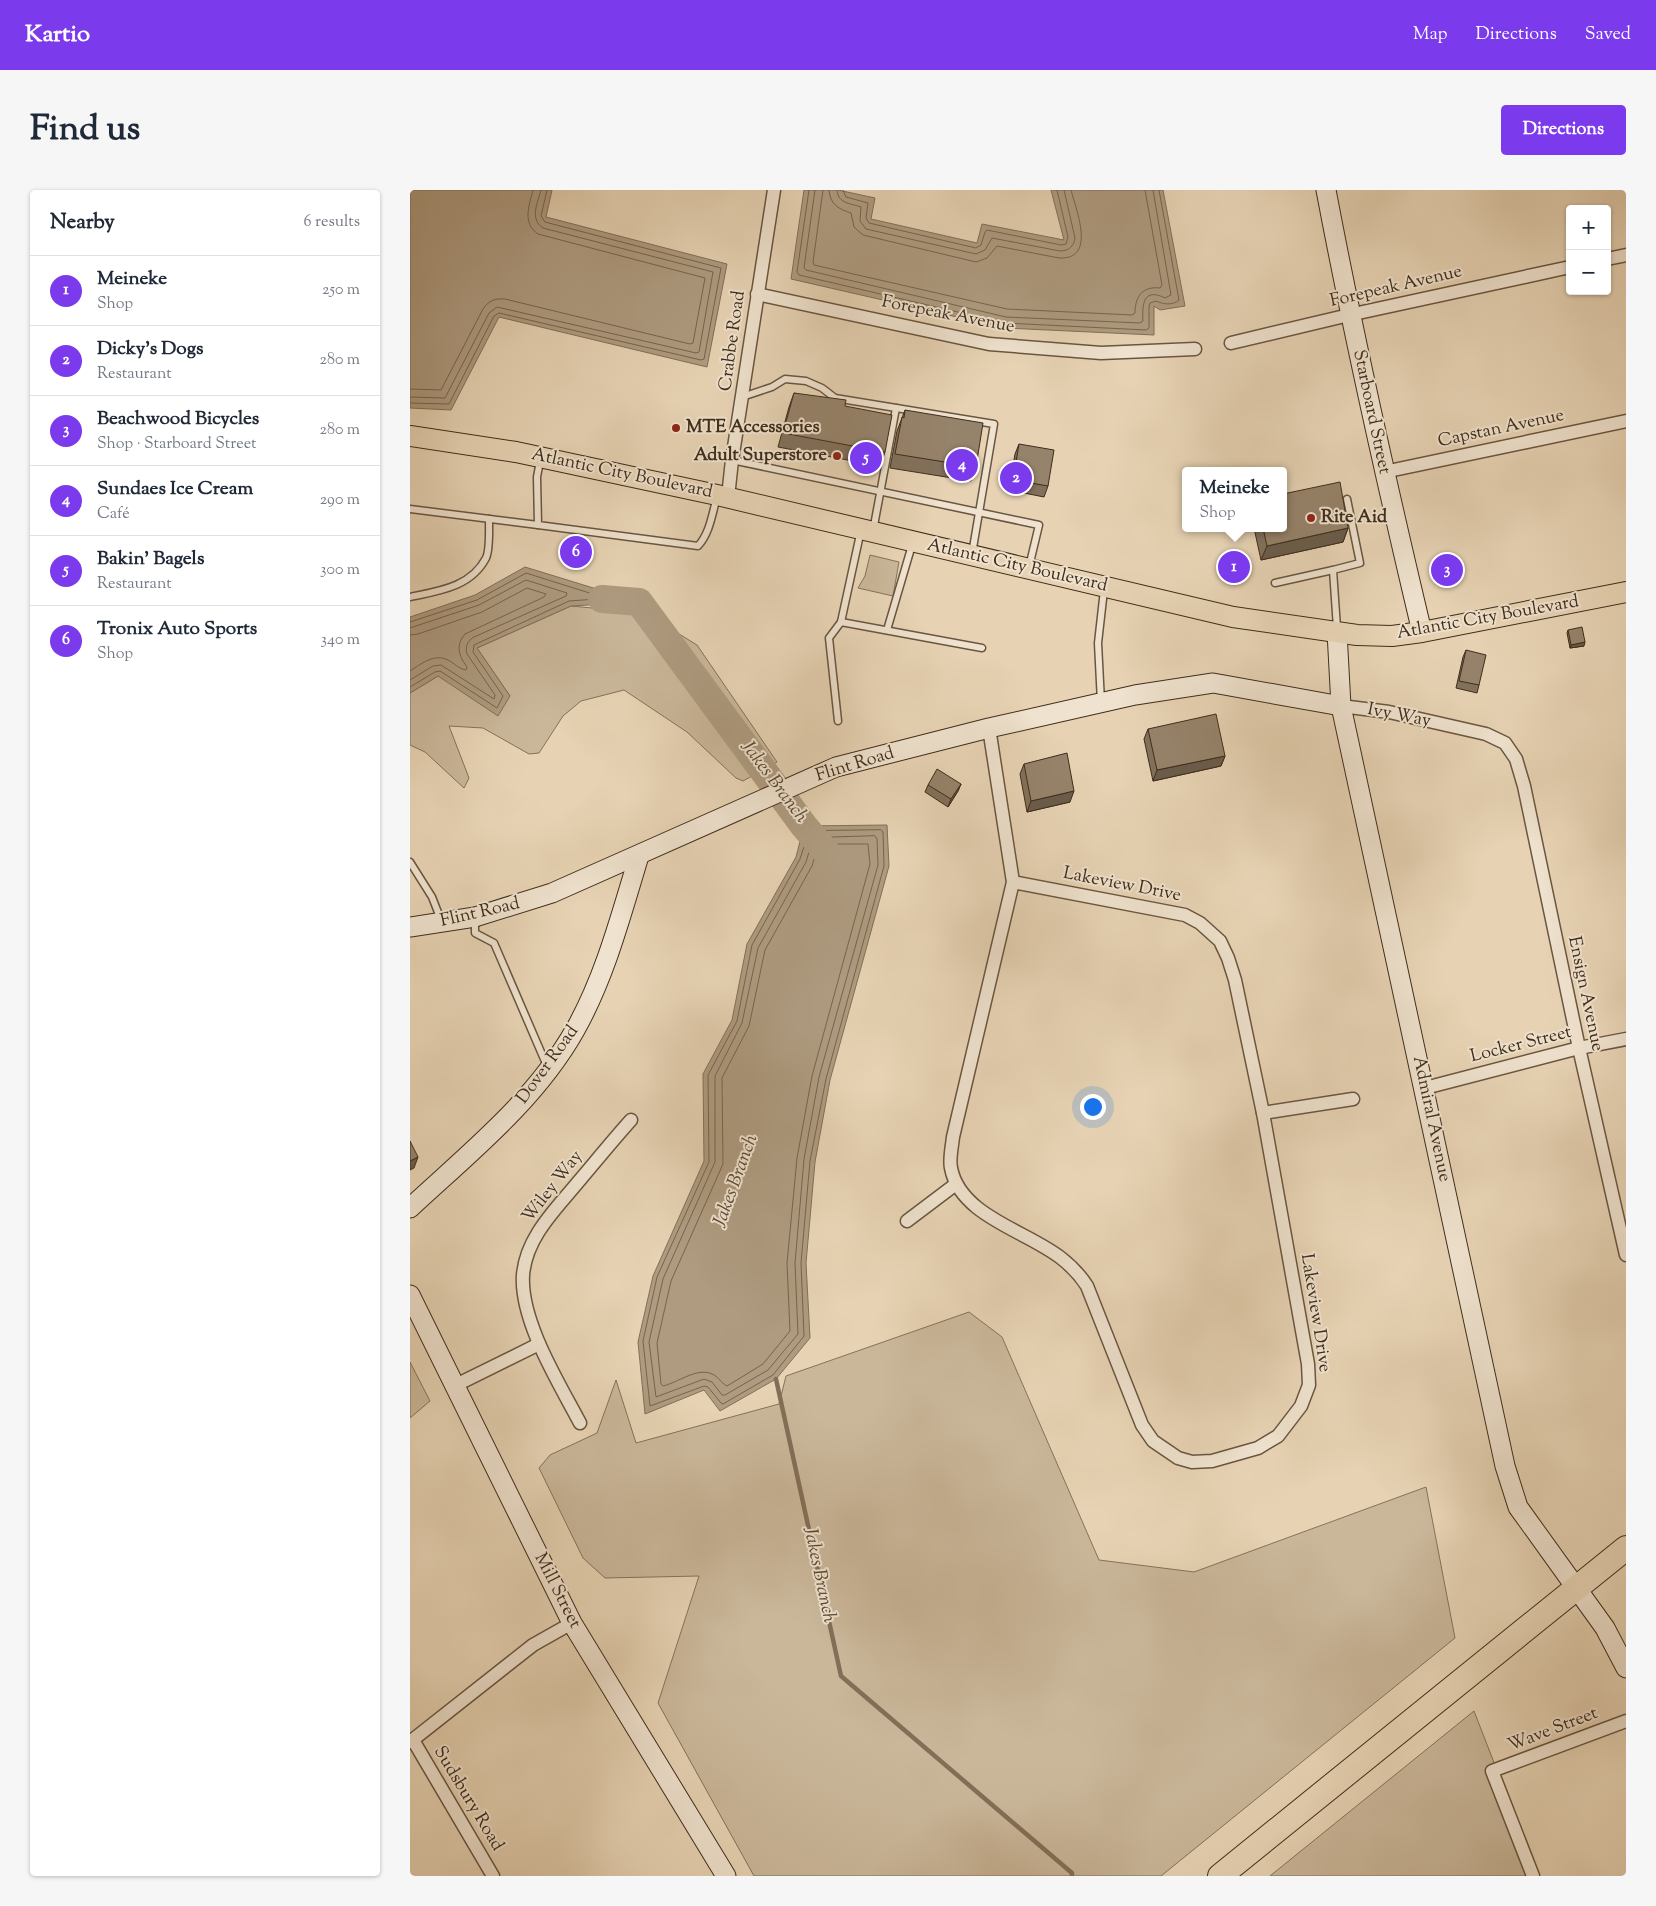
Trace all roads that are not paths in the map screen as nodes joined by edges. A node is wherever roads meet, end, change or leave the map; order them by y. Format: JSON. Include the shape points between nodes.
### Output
{"nodes":[{"id":1,"x":774,"y":190,"type":"edge"},
{"id":2,"x":1326,"y":190,"type":"edge"},
{"id":3,"x":1626,"y":255,"type":"edge"},
{"id":4,"x":1611,"y":258,"type":"edge"},
{"id":5,"x":1566,"y":268,"type":"edge"},
{"id":6,"x":757,"y":294,"type":"junction"},
{"id":7,"x":1349,"y":315,"type":"junction"},
{"id":8,"x":1231,"y":343,"type":"dead end"},
{"id":9,"x":1195,"y":349,"type":"dead end"},
{"id":10,"x":742,"y":397,"type":"junction"},
{"id":11,"x":896,"y":408,"type":"junction"},
{"id":12,"x":1626,"y":421,"type":"edge"},
{"id":13,"x":410,"y":436,"type":"edge"},
{"id":14,"x":540,"y":457,"type":"junction"},
{"id":15,"x":732,"y":460,"type":"junction"},
{"id":16,"x":1384,"y":472,"type":"junction"},
{"id":17,"x":880,"y":493,"type":"junction"},
{"id":18,"x":722,"y":496,"type":"junction"},
{"id":19,"x":1347,"y":499,"type":"dead end"},
{"id":20,"x":410,"y":509,"type":"edge"},
{"id":21,"x":980,"y":513,"type":"junction"},
{"id":22,"x":489,"y":519,"type":"junction"},
{"id":23,"x":538,"y":525,"type":"junction"},
{"id":24,"x":867,"y":530,"type":"junction"},
{"id":25,"x":913,"y":541,"type":"junction"},
{"id":26,"x":972,"y":555,"type":"junction"},
{"id":27,"x":1029,"y":568,"type":"junction"},
{"id":28,"x":1333,"y":570,"type":"junction"},
{"id":29,"x":1275,"y":583,"type":"dead end"},
{"id":30,"x":1104,"y":586,"type":"junction"},
{"id":31,"x":1626,"y":592,"type":"edge"},
{"id":32,"x":410,"y":597,"type":"edge"},
{"id":33,"x":841,"y":622,"type":"junction"},
{"id":34,"x":887,"y":630,"type":"junction"},
{"id":35,"x":1337,"y":632,"type":"junction"},
{"id":36,"x":1422,"y":632,"type":"junction"},
{"id":37,"x":982,"y":648,"type":"dead end"},
{"id":38,"x":1291,"y":696,"type":"joint"},
{"id":39,"x":1101,"y":703,"type":"junction"},
{"id":40,"x":1341,"y":706,"type":"junction"},
{"id":41,"x":838,"y":721,"type":"dead end"},
{"id":42,"x":988,"y":728,"type":"junction"},
{"id":43,"x":1505,"y":743,"type":"joint"},
{"id":44,"x":638,"y":856,"type":"junction"},
{"id":45,"x":410,"y":862,"type":"edge"},
{"id":46,"x":1013,"y":882,"type":"junction"},
{"id":47,"x":474,"y":917,"type":"junction"},
{"id":48,"x":442,"y":923,"type":"junction"},
{"id":49,"x":410,"y":927,"type":"edge"},
{"id":50,"x":1626,"y":1040,"type":"edge"},
{"id":51,"x":1579,"y":1048,"type":"junction"},
{"id":52,"x":549,"y":1069,"type":"junction"},
{"id":53,"x":1425,"y":1088,"type":"junction"},
{"id":54,"x":1353,"y":1099,"type":"dead end"},
{"id":55,"x":1263,"y":1113,"type":"junction"},
{"id":56,"x":631,"y":1120,"type":"dead end"},
{"id":57,"x":956,"y":1184,"type":"junction"},
{"id":58,"x":410,"y":1208,"type":"edge"},
{"id":59,"x":907,"y":1221,"type":"dead end"},
{"id":60,"x":1626,"y":1255,"type":"edge"},
{"id":61,"x":410,"y":1295,"type":"edge"},
{"id":62,"x":539,"y":1344,"type":"junction"},
{"id":63,"x":454,"y":1386,"type":"junction"},
{"id":64,"x":580,"y":1423,"type":"dead end"},
{"id":65,"x":1626,"y":1548,"type":"edge"},
{"id":66,"x":1577,"y":1587,"type":"junction"},
{"id":67,"x":572,"y":1622,"type":"junction"},
{"id":68,"x":1626,"y":1668,"type":"edge"},
{"id":69,"x":1626,"y":1721,"type":"edge"},
{"id":70,"x":411,"y":1741,"type":"edge"},
{"id":71,"x":493,"y":1876,"type":"edge"},
{"id":72,"x":726,"y":1876,"type":"edge"},
{"id":73,"x":1220,"y":1876,"type":"edge"},
{"id":74,"x":1533,"y":1876,"type":"edge"}],
"edges":[{"from":1,"to":6,"type":"street","name":"Crabbe Road"},
{"from":2,"to":7,"type":"street","name":"Starboard Street"},
{"from":3,"to":4,"type":"street"},
{"from":5,"to":7,"type":"street","name":"Forepeak Avenue"},
{"from":6,"to":9,"type":"street","name":"Forepeak Avenue","via":[[989,344],[1101,353]]},
{"from":6,"to":10,"type":"street","name":"Crabbe Road"},
{"from":7,"to":8,"type":"street","name":"Forepeak Avenue"},
{"from":7,"to":16,"type":"street","name":"Starboard Street"},
{"from":10,"to":11,"type":"lane","via":[[785,379],[806,381],[835,398]]},
{"from":10,"to":15,"type":"street","name":"Crabbe Road"},
{"from":11,"to":17,"type":"lane"},
{"from":11,"to":21,"type":"lane","via":[[994,424]]},
{"from":12,"to":16,"type":"street","name":"Capstan Avenue"},
{"from":13,"to":14,"type":"main road","name":"Atlantic City Boulevard"},
{"from":14,"to":18,"type":"main road","name":"Atlantic City Boulevard"},
{"from":14,"to":23,"type":"lane"},
{"from":15,"to":17,"type":"lane"},
{"from":15,"to":18,"type":"street","name":"Crabbe Road"},
{"from":16,"to":36,"type":"street","name":"Starboard Street"},
{"from":17,"to":21,"type":"lane"},
{"from":17,"to":24,"type":"lane"},
{"from":18,"to":23,"type":"lane","via":[[704,540],[698,546]]},
{"from":18,"to":24,"type":"main road","name":"Atlantic City Boulevard"},
{"from":19,"to":28,"type":"lane","via":[[1360,563]]},
{"from":20,"to":22,"type":"lane"},
{"from":21,"to":26,"type":"lane"},
{"from":21,"to":27,"type":"lane","via":[[1039,525]]},
{"from":22,"to":23,"type":"lane"},
{"from":22,"to":32,"type":"lane","via":[[487,557],[470,579],[451,588]]},
{"from":24,"to":25,"type":"main road","name":"Atlantic City Boulevard"},
{"from":24,"to":33,"type":"lane"},
{"from":25,"to":26,"type":"main road","name":"Atlantic City Boulevard"},
{"from":25,"to":34,"type":"lane"},
{"from":26,"to":27,"type":"main road","name":"Atlantic City Boulevard"},
{"from":27,"to":30,"type":"main road","name":"Atlantic City Boulevard"},
{"from":28,"to":29,"type":"lane"},
{"from":28,"to":35,"type":"lane"},
{"from":30,"to":35,"type":"main road","name":"Atlantic City Boulevard","via":[[1233,616]]},
{"from":30,"to":39,"type":"lane","via":[[1098,643]]},
{"from":31,"to":36,"type":"main road","name":"Atlantic City Boulevard"},
{"from":33,"to":34,"type":"lane"},
{"from":33,"to":41,"type":"lane","via":[[829,638]]},
{"from":34,"to":37,"type":"lane"},
{"from":35,"to":36,"type":"main road","name":"Atlantic City Boulevard","via":[[1392,636]]},
{"from":35,"to":40,"type":"street","name":"Admiral Avenue"},
{"from":38,"to":39,"type":"street","name":"Flint Road","via":[[1213,683]]},
{"from":38,"to":40,"type":"street","name":"Ivy Way"},
{"from":39,"to":42,"type":"street","name":"Flint Road"},
{"from":40,"to":43,"type":"street","name":"Ivy Way","via":[[1399,714],[1486,734]]},
{"from":40,"to":53,"type":"street","name":"Admiral Avenue"},
{"from":42,"to":44,"type":"street","name":"Flint Road","via":[[836,767]]},
{"from":42,"to":46,"type":"street","name":"Lakeview Drive"},
{"from":43,"to":51,"type":"street","name":"Ensign Avenue","via":[[1516,758],[1524,786]]},
{"from":44,"to":47,"type":"street","name":"Flint Road","via":[[552,893]]},
{"from":44,"to":52,"type":"street","name":"Dover Road","via":[[595,986],[575,1030]]},
{"from":45,"to":48,"type":"lane","via":[[432,897]]},
{"from":46,"to":55,"type":"street","name":"Lakeview Drive","via":[[1185,915],[1200,923],[1220,941],[1235,980]]},
{"from":46,"to":57,"type":"street","name":"Lakeview Drive","via":[[953,1137],[950,1166]]},
{"from":47,"to":48,"type":"street","name":"Flint Road"},
{"from":47,"to":52,"type":"lane","via":[[475,933],[494,942]]},
{"from":48,"to":49,"type":"street","name":"Flint Road"},
{"from":50,"to":51,"type":"street","name":"Locker Street"},
{"from":51,"to":53,"type":"street","name":"Locker Street"},
{"from":51,"to":60,"type":"street","name":"Ensign Avenue"},
{"from":52,"to":58,"type":"street","name":"Dover Road","via":[[516,1109]]},
{"from":53,"to":66,"type":"street","name":"Admiral Avenue","via":[[1505,1466],[1518,1507]]},
{"from":54,"to":55,"type":"street"},
{"from":55,"to":57,"type":"street","name":"Lakeview Drive","via":[[1308,1364],[1309,1385],[1301,1406],[1278,1436],[1258,1448],[1212,1461],[1192,1462],[1178,1458],[1153,1441],[1142,1425],[1087,1286],[1060,1257],[990,1217]]},
{"from":56,"to":62,"type":"street","name":"Wiley Way","via":[[542,1225],[529,1250],[523,1275],[526,1305]]},
{"from":57,"to":59,"type":"street"},
{"from":61,"to":63,"type":"street","name":"Mill Street"},
{"from":62,"to":63,"type":"street"},
{"from":62,"to":64,"type":"street","name":"Wiley Way"},
{"from":63,"to":67,"type":"street","name":"Mill Street"},
{"from":65,"to":66,"type":"highway"},
{"from":66,"to":68,"type":"street","name":"Admiral Avenue","via":[[1605,1628]]},
{"from":66,"to":73,"type":"highway"},
{"from":67,"to":70,"type":"street","via":[[533,1645]]},
{"from":67,"to":72,"type":"street","name":"Mill Street"},
{"from":69,"to":74,"type":"street","name":"Wave Street","via":[[1492,1771]]},
{"from":70,"to":71,"type":"street","name":"Sudsbury Road"}]}
